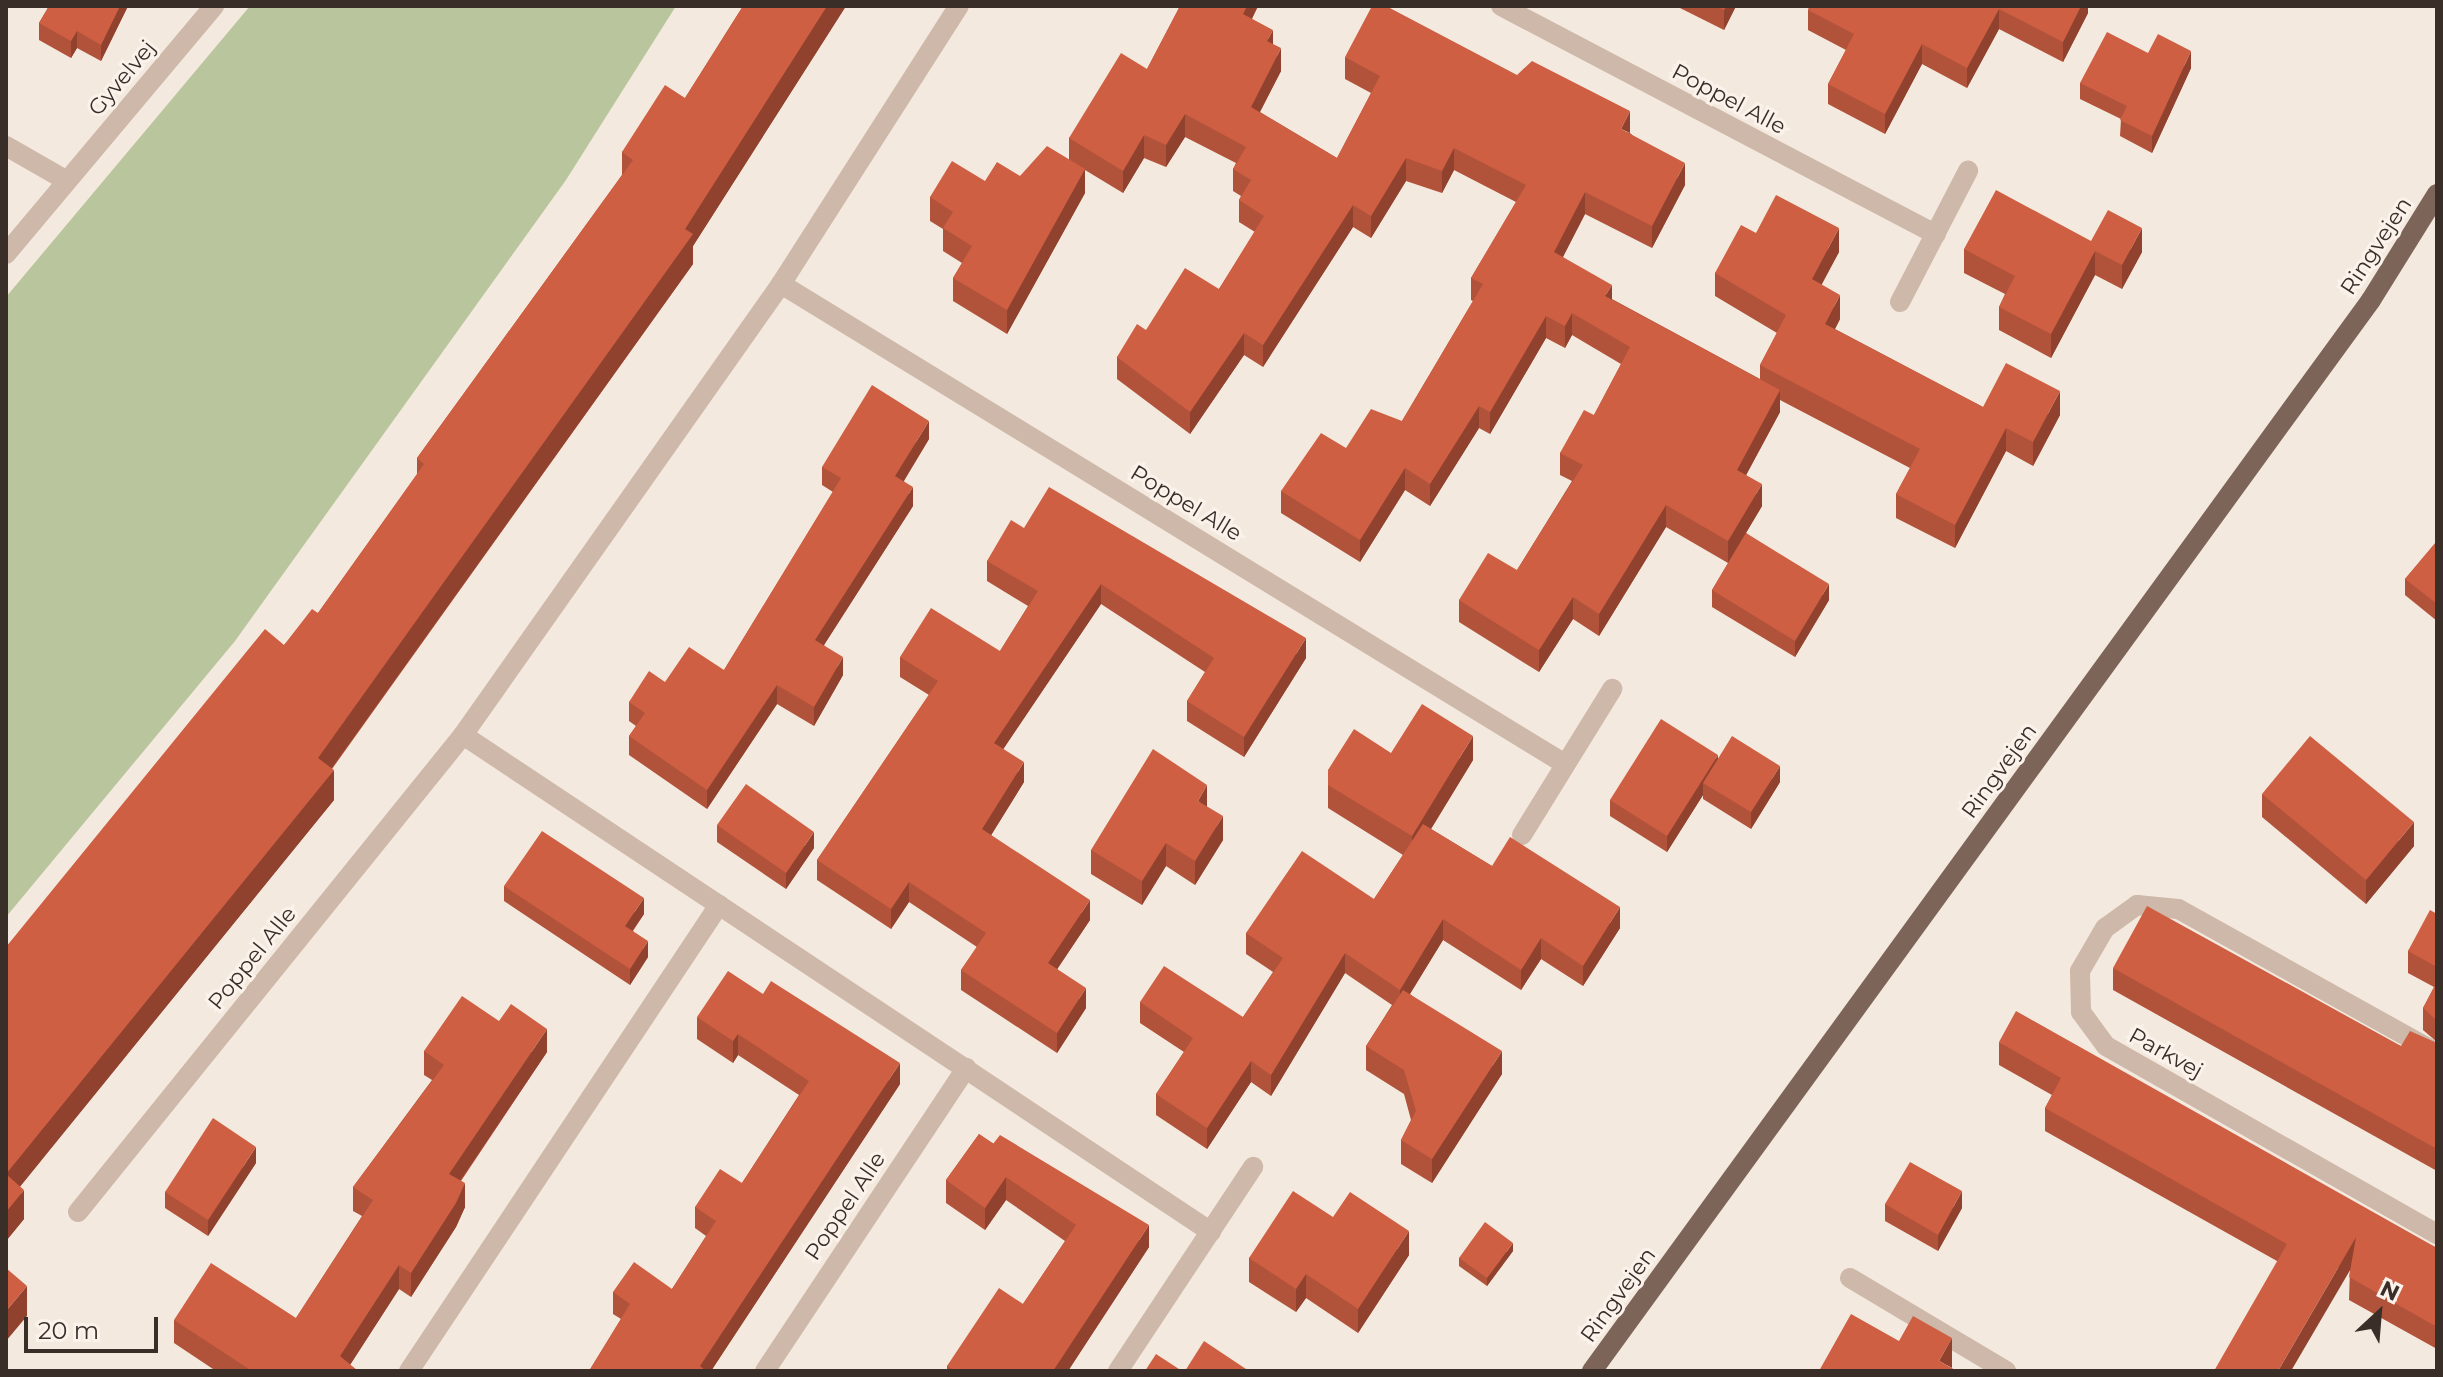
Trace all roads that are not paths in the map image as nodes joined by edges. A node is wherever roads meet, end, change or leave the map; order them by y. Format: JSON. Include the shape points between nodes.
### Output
{"nodes":[{"id":1,"x":214,"y":6,"type":"edge"},
{"id":2,"x":959,"y":6,"type":"edge"},
{"id":3,"x":1501,"y":6,"type":"edge"},
{"id":4,"x":6,"y":146,"type":"edge"},
{"id":5,"x":1968,"y":171,"type":"dead end"},
{"id":6,"x":67,"y":181,"type":"junction"},
{"id":7,"x":2437,"y":194,"type":"edge"},
{"id":8,"x":1936,"y":234,"type":"junction"},
{"id":9,"x":6,"y":254,"type":"edge"},
{"id":10,"x":781,"y":284,"type":"junction"},
{"id":11,"x":1900,"y":302,"type":"dead end"},
{"id":12,"x":1612,"y":689,"type":"dead end"},
{"id":13,"x":463,"y":735,"type":"junction"},
{"id":14,"x":1565,"y":764,"type":"junction"},
{"id":15,"x":1522,"y":835,"type":"dead end"},
{"id":16,"x":719,"y":905,"type":"junction"},
{"id":17,"x":2437,"y":1053,"type":"edge"},
{"id":18,"x":966,"y":1068,"type":"junction"},
{"id":19,"x":1253,"y":1167,"type":"dead end"},
{"id":20,"x":78,"y":1212,"type":"dead end"},
{"id":21,"x":1211,"y":1232,"type":"junction"},
{"id":22,"x":2437,"y":1234,"type":"edge"},
{"id":23,"x":1850,"y":1278,"type":"dead end"},
{"id":24,"x":409,"y":1371,"type":"edge"},
{"id":25,"x":765,"y":1371,"type":"edge"},
{"id":26,"x":1118,"y":1371,"type":"edge"},
{"id":27,"x":1592,"y":1371,"type":"edge"},
{"id":28,"x":2006,"y":1371,"type":"edge"}],
"edges":[{"from":1,"to":6,"type":"street","name":"Gyvelvej"},
{"from":2,"to":10,"type":"street","name":"Poppel Alle"},
{"from":3,"to":8,"type":"street","name":"Poppel Alle"},
{"from":4,"to":6,"type":"street"},
{"from":5,"to":8,"type":"street"},
{"from":6,"to":9,"type":"street","name":"Gyvelvej"},
{"from":7,"to":27,"type":"main road","name":"Ringvejen","via":[[2371,300]]},
{"from":8,"to":11,"type":"street"},
{"from":10,"to":13,"type":"street","name":"Poppel Alle"},
{"from":10,"to":14,"type":"street","name":"Poppel Alle"},
{"from":12,"to":14,"type":"street"},
{"from":13,"to":16,"type":"street"},
{"from":13,"to":20,"type":"street","name":"Poppel Alle"},
{"from":14,"to":15,"type":"street"},
{"from":16,"to":18,"type":"street"},
{"from":16,"to":24,"type":"street"},
{"from":17,"to":22,"type":"street","name":"Parkvej","via":[[2178,909],[2137,905],[2105,928],[2080,971],[2081,1012],[2106,1046]]},
{"from":18,"to":21,"type":"street"},
{"from":18,"to":25,"type":"street","name":"Poppel Alle"},
{"from":19,"to":21,"type":"street"},
{"from":21,"to":26,"type":"street"},
{"from":23,"to":28,"type":"street"}]}
